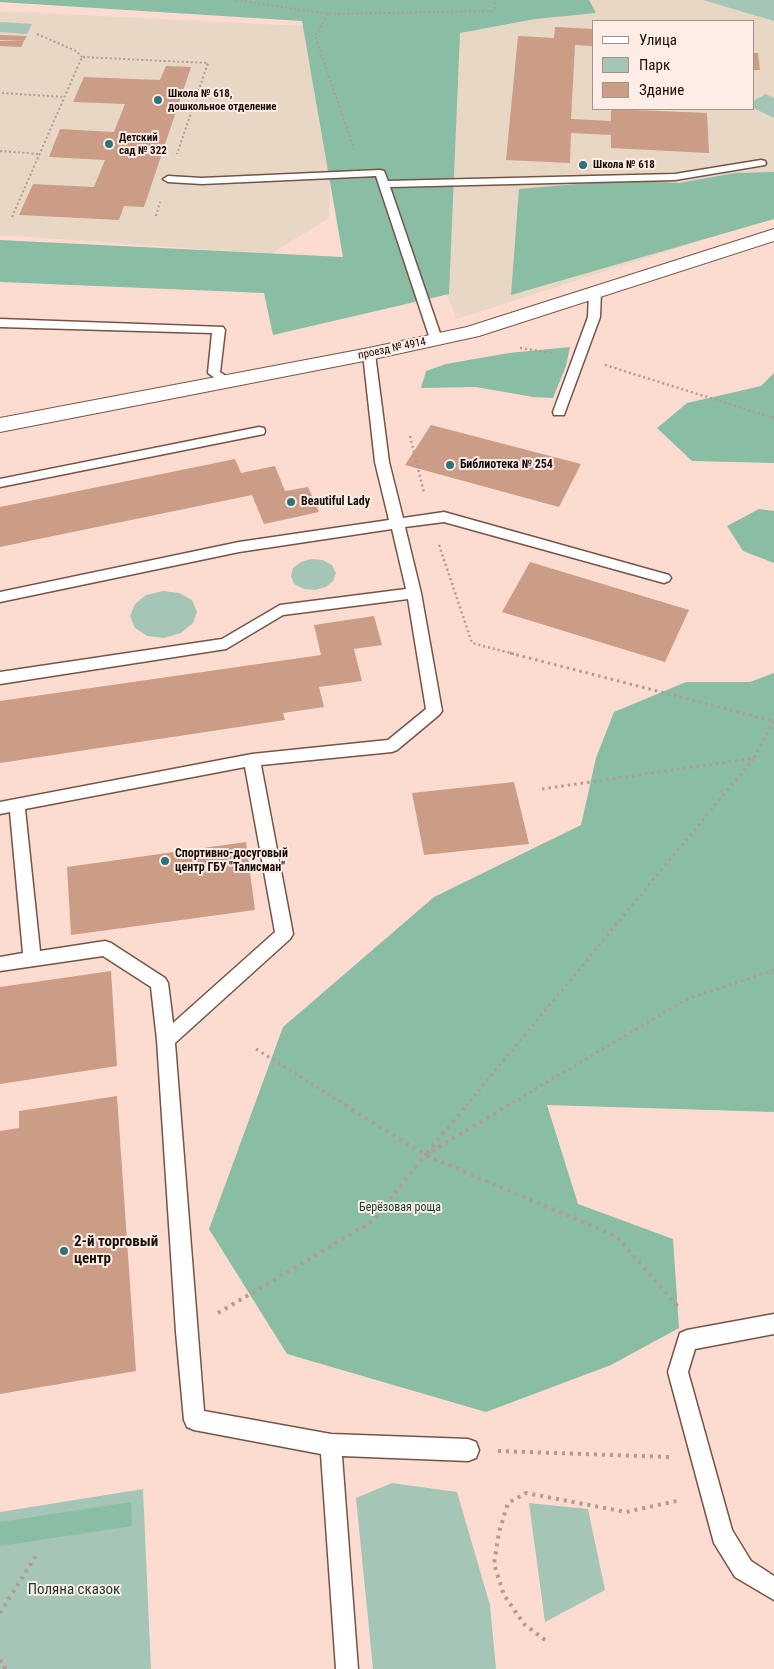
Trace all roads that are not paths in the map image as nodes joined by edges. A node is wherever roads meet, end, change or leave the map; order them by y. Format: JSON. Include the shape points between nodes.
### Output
{"nodes":[{"id":1,"x":761,"y":163,"type":"dead end"},
{"id":2,"x":168,"y":179,"type":"road end"},
{"id":3,"x":385,"y":184,"type":"junction"},
{"id":4,"x":774,"y":234,"type":"edge"},
{"id":5,"x":595,"y":292,"type":"junction"},
{"id":6,"x":0,"y":323,"type":"edge"},
{"id":7,"x":436,"y":339,"type":"junction"},
{"id":8,"x":369,"y":354,"type":"junction"},
{"id":9,"x":227,"y":381,"type":"junction"},
{"id":10,"x":559,"y":412,"type":"dead end"},
{"id":11,"x":0,"y":425,"type":"edge"},
{"id":12,"x":259,"y":431,"type":"dead end"},
{"id":13,"x":0,"y":483,"type":"edge"},
{"id":14,"x":398,"y":524,"type":"junction"},
{"id":15,"x":664,"y":578,"type":"dead end"},
{"id":16,"x":414,"y":593,"type":"junction"},
{"id":17,"x":0,"y":597,"type":"edge"},
{"id":18,"x":0,"y":678,"type":"edge"},
{"id":19,"x":252,"y":760,"type":"junction"},
{"id":20,"x":17,"y":806,"type":"junction"},
{"id":21,"x":0,"y":808,"type":"edge"},
{"id":22,"x":32,"y":959,"type":"junction"},
{"id":23,"x":0,"y":964,"type":"edge"},
{"id":24,"x":166,"y":1040,"type":"junction"},
{"id":25,"x":774,"y":1324,"type":"edge"},
{"id":26,"x":330,"y":1445,"type":"junction"},
{"id":27,"x":468,"y":1450,"type":"road end"},
{"id":28,"x":774,"y":1589,"type":"edge"},
{"id":29,"x":347,"y":1669,"type":"edge"}],
"edges":[{"from":1,"to":3,"type":"lane","via":[[675,177]]},
{"from":2,"to":3,"type":"lane","via":[[202,181],[380,173]]},
{"from":3,"to":7,"type":"lane"},
{"from":4,"to":5,"type":"street","name":"проезд № 4914"},
{"from":5,"to":7,"type":"street","name":"проезд № 4914","via":[[472,332]]},
{"from":5,"to":10,"type":"lane","via":[[594,317]]},
{"from":6,"to":9,"type":"lane","via":[[219,330],[214,373]]},
{"from":7,"to":8,"type":"street","name":"проезд № 4914"},
{"from":8,"to":9,"type":"street","name":"проезд № 4914"},
{"from":8,"to":14,"type":"lane","via":[[382,462]]},
{"from":9,"to":11,"type":"street","name":"проезд № 4914"},
{"from":12,"to":13,"type":"lane"},
{"from":14,"to":15,"type":"lane","via":[[444,517]]},
{"from":14,"to":16,"type":"lane"},
{"from":14,"to":17,"type":"lane","via":[[239,547]]},
{"from":16,"to":18,"type":"lane","via":[[280,610],[226,644]]},
{"from":16,"to":19,"type":"lane","via":[[434,711],[392,746]]},
{"from":19,"to":20,"type":"lane"},
{"from":19,"to":24,"type":"lane","via":[[284,934]]},
{"from":20,"to":21,"type":"lane"},
{"from":20,"to":22,"type":"lane"},
{"from":22,"to":23,"type":"lane"},
{"from":22,"to":24,"type":"lane","via":[[105,948],[159,982]]},
{"from":24,"to":26,"type":"lane","via":[[194,1420]]},
{"from":25,"to":28,"type":"lane","via":[[687,1340],[678,1372],[722,1535],[743,1569]]},
{"from":26,"to":27,"type":"lane"},
{"from":26,"to":29,"type":"lane"}]}
